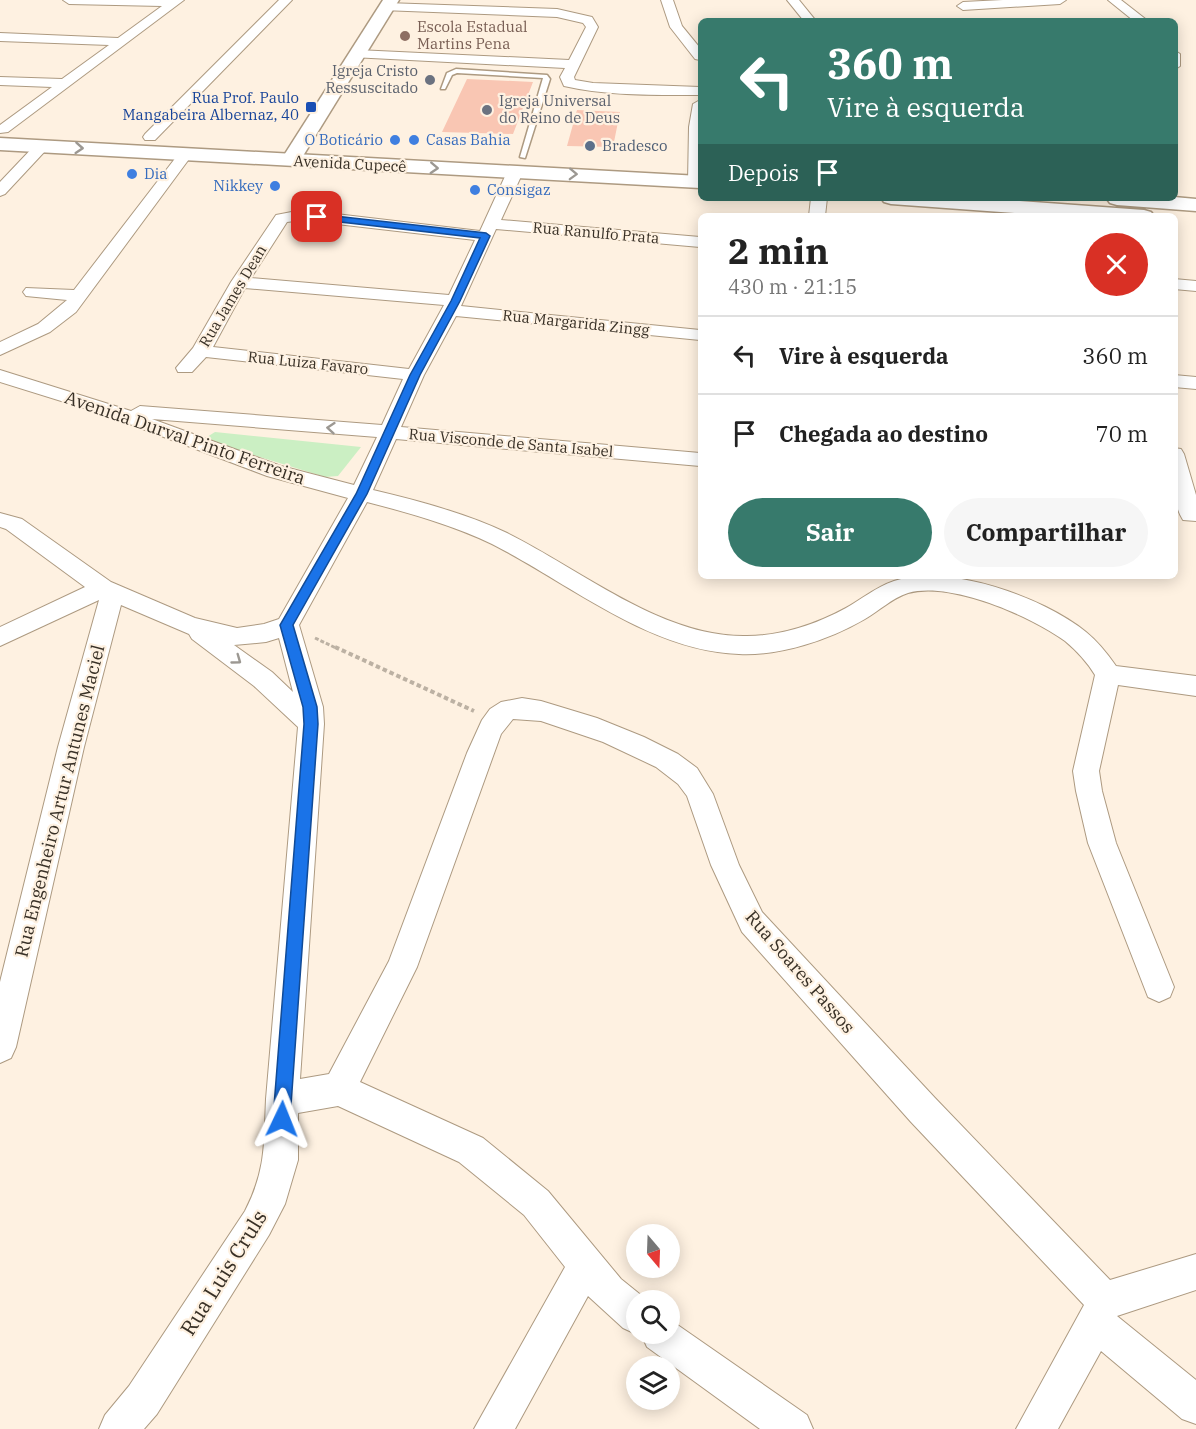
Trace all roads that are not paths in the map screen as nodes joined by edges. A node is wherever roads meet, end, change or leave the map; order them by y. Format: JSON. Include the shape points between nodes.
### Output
{"nodes":[{"id":1,"x":69,"y":0,"type":"edge"},
{"id":2,"x":286,"y":0,"type":"edge"},
{"id":3,"x":668,"y":0,"type":"edge"},
{"id":4,"x":793,"y":0,"type":"edge"},
{"id":5,"x":1060,"y":0,"type":"edge"},
{"id":6,"x":1114,"y":0,"type":"edge"},
{"id":7,"x":176,"y":1,"type":"edge"},
{"id":8,"x":389,"y":3,"type":"edge"},
{"id":9,"x":960,"y":3,"type":"edge"},
{"id":10,"x":808,"y":18,"type":"edge"},
{"id":11,"x":976,"y":18,"type":"edge"},
{"id":12,"x":1138,"y":18,"type":"edge"},
{"id":13,"x":0,"y":38,"type":"edge"},
{"id":14,"x":122,"y":42,"type":"junction"},
{"id":15,"x":357,"y":54,"type":"junction"},
{"id":16,"x":698,"y":54,"type":"edge"},
{"id":17,"x":573,"y":64,"type":"junction"},
{"id":18,"x":0,"y":81,"type":"edge"},
{"id":19,"x":62,"y":83,"type":"junction"},
{"id":20,"x":442,"y":88,"type":"dead end"},
{"id":21,"x":698,"y":91,"type":"edge"},
{"id":22,"x":1,"y":134,"type":"edge"},
{"id":23,"x":150,"y":137,"type":"junction"},
{"id":24,"x":42,"y":146,"type":"junction"},
{"id":25,"x":296,"y":153,"type":"junction"},
{"id":26,"x":185,"y":155,"type":"junction"},
{"id":27,"x":519,"y":164,"type":"junction"},
{"id":28,"x":698,"y":174,"type":"edge"},
{"id":29,"x":0,"y":190,"type":"edge"},
{"id":30,"x":950,"y":201,"type":"edge"},
{"id":31,"x":1196,"y":204,"type":"edge"},
{"id":32,"x":1150,"y":205,"type":"edge"},
{"id":33,"x":1108,"y":209,"type":"edge"},
{"id":34,"x":1178,"y":218,"type":"edge"},
{"id":35,"x":1196,"y":220,"type":"edge"},
{"id":36,"x":278,"y":221,"type":"joint"},
{"id":37,"x":488,"y":230,"type":"junction"},
{"id":38,"x":698,"y":242,"type":"edge"},
{"id":39,"x":240,"y":282,"type":"junction"},
{"id":40,"x":1178,"y":284,"type":"edge"},
{"id":41,"x":1196,"y":286,"type":"edge"},
{"id":42,"x":32,"y":292,"type":"dead end"},
{"id":43,"x":80,"y":296,"type":"junction"},
{"id":44,"x":453,"y":306,"type":"junction"},
{"id":45,"x":698,"y":335,"type":"edge"},
{"id":46,"x":0,"y":349,"type":"edge"},
{"id":47,"x":201,"y":351,"type":"junction"},
{"id":48,"x":185,"y":368,"type":"dead end"},
{"id":49,"x":415,"y":375,"type":"junction"},
{"id":50,"x":0,"y":376,"type":"edge"},
{"id":51,"x":1178,"y":381,"type":"edge"},
{"id":52,"x":1196,"y":383,"type":"edge"},
{"id":53,"x":106,"y":409,"type":"junction"},
{"id":54,"x":389,"y":433,"type":"junction"},
{"id":55,"x":698,"y":460,"type":"edge"},
{"id":56,"x":1178,"y":473,"type":"edge"},
{"id":57,"x":361,"y":494,"type":"junction"},
{"id":58,"x":1187,"y":515,"type":"edge"},
{"id":59,"x":0,"y":520,"type":"edge"},
{"id":60,"x":108,"y":589,"type":"junction"},
{"id":61,"x":287,"y":625,"type":"junction"},
{"id":62,"x":190,"y":626,"type":"junction"},
{"id":63,"x":0,"y":637,"type":"edge"},
{"id":64,"x":1108,"y":674,"type":"junction"},
{"id":65,"x":1196,"y":686,"type":"edge"},
{"id":66,"x":311,"y":724,"type":"junction"},
{"id":67,"x":1160,"y":987,"type":"dead end"},
{"id":68,"x":0,"y":1047,"type":"edge"},
{"id":69,"x":339,"y":1089,"type":"junction"},
{"id":70,"x":282,"y":1099,"type":"junction"},
{"id":71,"x":585,"y":1266,"type":"junction"},
{"id":72,"x":1196,"y":1272,"type":"edge"},
{"id":73,"x":626,"y":1307,"type":"edge"},
{"id":74,"x":1100,"y":1311,"type":"junction"},
{"id":75,"x":674,"y":1344,"type":"edge"},
{"id":76,"x":1196,"y":1405,"type":"edge"},
{"id":77,"x":119,"y":1429,"type":"edge"},
{"id":78,"x":494,"y":1429,"type":"edge"},
{"id":79,"x":793,"y":1429,"type":"edge"},
{"id":80,"x":1036,"y":1429,"type":"edge"}],
"edges":[{"from":1,"to":7,"type":"street"},
{"from":2,"to":23,"type":"street"},
{"from":3,"to":16,"type":"street","via":[[676,27]]},
{"from":4,"to":10,"type":"street"},
{"from":5,"to":9,"type":"street"},
{"from":6,"to":12,"type":"street"},
{"from":7,"to":14,"type":"street"},
{"from":8,"to":15,"type":"main road"},
{"from":8,"to":17,"type":"street","via":[[567,14],[588,20],[591,27]]},
{"from":9,"to":11,"type":"street"},
{"from":13,"to":14,"type":"street"},
{"from":14,"to":19,"type":"street"},
{"from":15,"to":17,"type":"street"},
{"from":15,"to":25,"type":"main road"},
{"from":17,"to":21,"type":"street","via":[[567,81],[574,85]]},
{"from":18,"to":19,"type":"street"},
{"from":19,"to":22,"type":"street"},
{"from":20,"to":27,"type":"lane","via":[[449,74],[456,71],[545,76]]},
{"from":22,"to":23,"type":"main road","name":"Avenida Cupecê"},
{"from":22,"to":24,"type":"main road","name":"Avenida Cupecê"},
{"from":23,"to":25,"type":"main road","name":"Avenida Cupecê"},
{"from":24,"to":26,"type":"main road","name":"Avenida Cupecê","one_way":true},
{"from":24,"to":29,"type":"street"},
{"from":25,"to":26,"type":"main road","name":"Avenida Cupecê"},
{"from":25,"to":27,"type":"main road","name":"Avenida Cupecê"},
{"from":26,"to":43,"type":"street"},
{"from":27,"to":28,"type":"main road","name":"Avenida Cupecê"},
{"from":27,"to":37,"type":"street"},
{"from":30,"to":33,"type":"main road"},
{"from":31,"to":32,"type":"main road"},
{"from":32,"to":33,"type":"main road"},
{"from":34,"to":35,"type":"main road"},
{"from":36,"to":37,"type":"street","name":"Rua Ranulfo Prata","via":[[302,215]]},
{"from":36,"to":39,"type":"street","name":"Rua James Dean"},
{"from":37,"to":38,"type":"street","name":"Rua Ranulfo Prata"},
{"from":37,"to":44,"type":"street"},
{"from":39,"to":44,"type":"street","name":"Rua Margarida Zingg"},
{"from":39,"to":47,"type":"street","name":"Rua James Dean"},
{"from":40,"to":41,"type":"street"},
{"from":42,"to":43,"type":"street"},
{"from":43,"to":46,"type":"street","via":[[44,328]]},
{"from":44,"to":45,"type":"street","name":"Rua Margarida Zingg"},
{"from":44,"to":49,"type":"street"},
{"from":47,"to":48,"type":"street","name":"Rua James Dean"},
{"from":47,"to":49,"type":"street","name":"Rua Luiza Favaro"},
{"from":49,"to":54,"type":"street"},
{"from":50,"to":53,"type":"street","name":"Avenida Durval Pinto Ferreira"},
{"from":51,"to":52,"type":"street"},
{"from":54,"to":53,"type":"street","name":"Rua Visconde de Santa Isabel","one_way":true},
{"from":53,"to":57,"type":"street","name":"Avenida Durval Pinto Ferreira","via":[[274,471]]},
{"from":54,"to":55,"type":"street","name":"Rua Visconde de Santa Isabel"},
{"from":54,"to":57,"type":"street"},
{"from":56,"to":58,"type":"street"},
{"from":57,"to":61,"type":"street"},
{"from":57,"to":64,"type":"street","name":"Avenida Durval Pinto Ferreira","via":[[413,506],[489,534],[650,621],[705,640],[738,646],[765,644],[837,623],[905,585],[949,586],[1005,600],[1048,618],[1078,639]]},
{"from":59,"to":60,"type":"street","via":[[14,524]]},
{"from":60,"to":62,"type":"street"},
{"from":60,"to":63,"type":"street"},
{"from":60,"to":68,"type":"street","name":"Rua Engenheiro Artur Antunes Maciel"},
{"from":61,"to":62,"type":"street","via":[[237,637]]},
{"from":61,"to":66,"type":"street","name":"Rua Luis Cruls","via":[[310,707]]},
{"from":62,"to":66,"type":"street","one_way":true,"via":[[263,679]]},
{"from":64,"to":65,"type":"street"},
{"from":64,"to":67,"type":"street","via":[[1086,771],[1089,792],[1102,843]]},
{"from":66,"to":70,"type":"street","name":"Rua Luis Cruls"},
{"from":69,"to":70,"type":"street"},
{"from":69,"to":71,"type":"street","via":[[471,1150],[536,1203]]},
{"from":69,"to":74,"type":"street","name":"Rua Soares Passos","via":[[402,968],[495,721],[509,709],[534,709],[645,750],[687,775],[700,795],[752,922]]},
{"from":70,"to":77,"type":"street","name":"Rua Luis Cruls","via":[[281,1160],[273,1192],[224,1276]]},
{"from":71,"to":73,"type":"street"},
{"from":71,"to":78,"type":"street"},
{"from":72,"to":74,"type":"street"},
{"from":74,"to":76,"type":"street","name":"Rua Soares Passos"},
{"from":74,"to":80,"type":"street"},
{"from":75,"to":79,"type":"street"}]}
